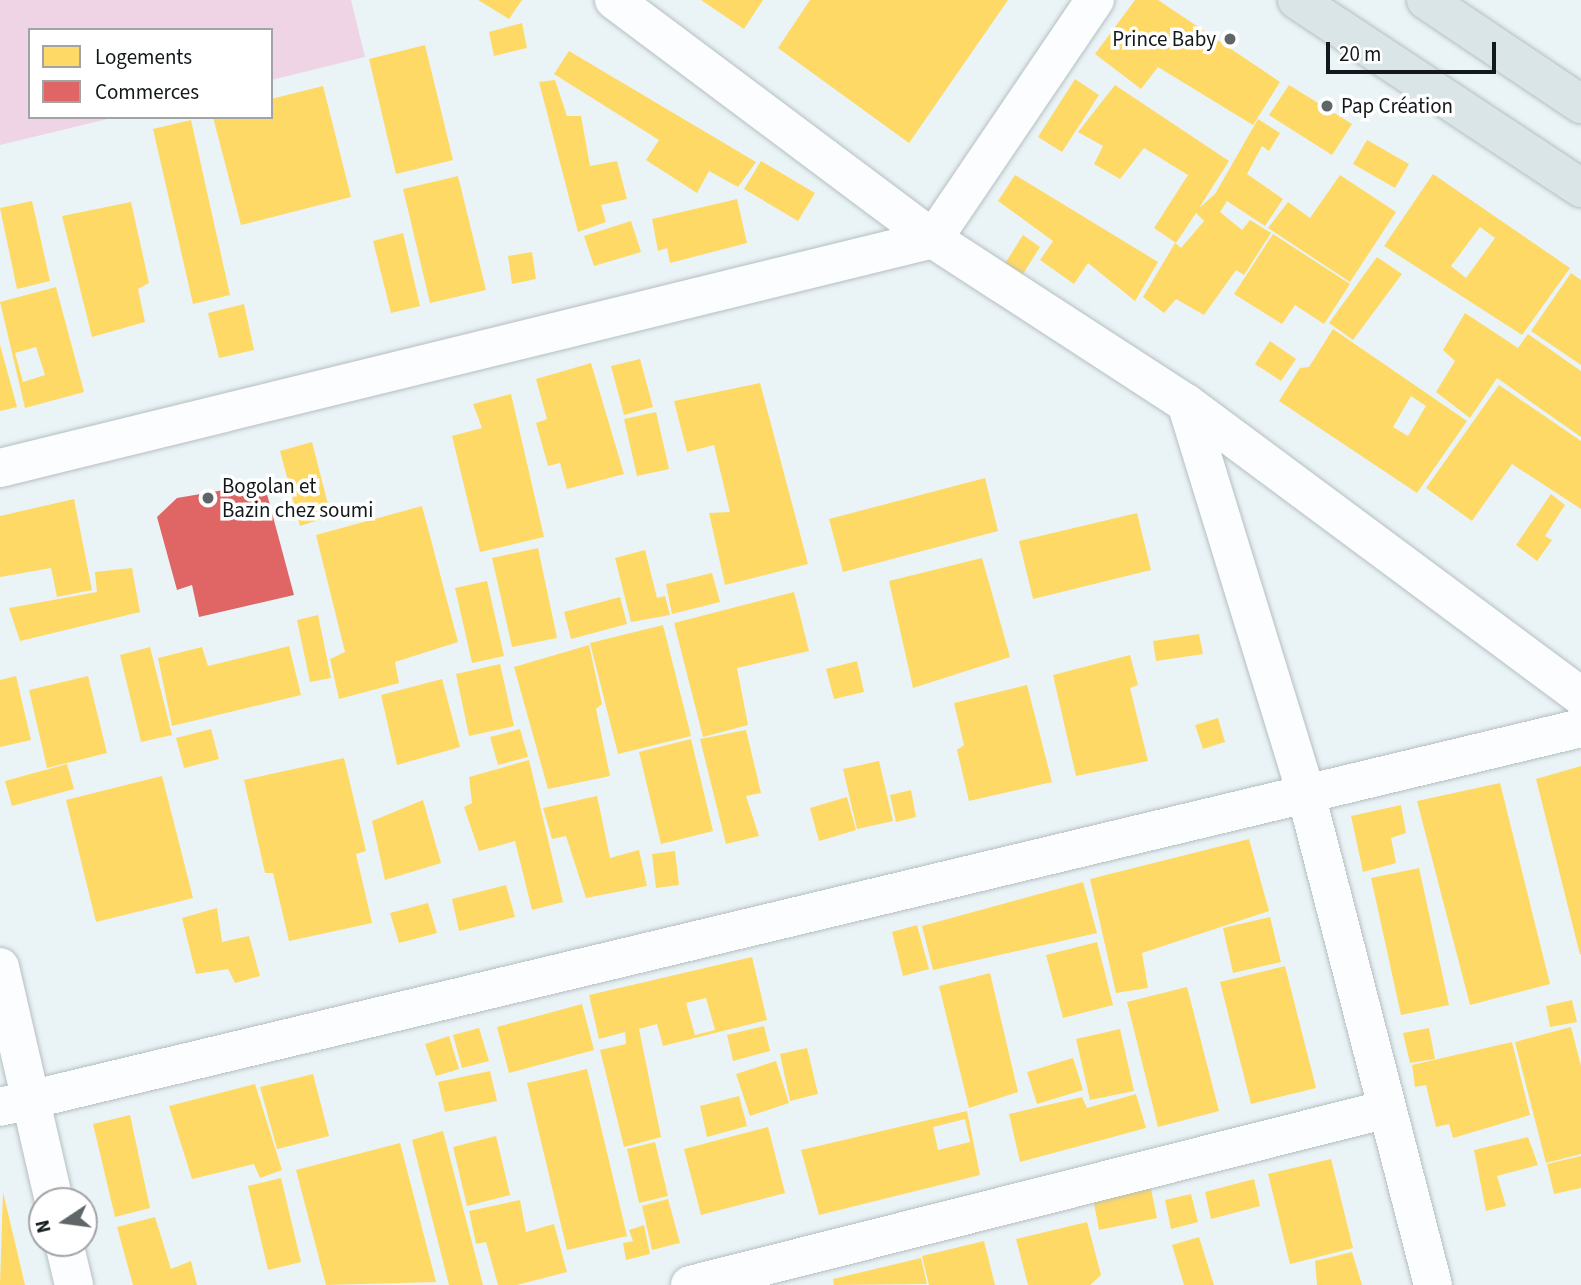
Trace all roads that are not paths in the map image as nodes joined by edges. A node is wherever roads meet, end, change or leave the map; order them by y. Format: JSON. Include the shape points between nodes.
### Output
{"nodes":[{"id":1,"x":614,"y":0,"type":"edge"},
{"id":2,"x":1095,"y":0,"type":"edge"},
{"id":3,"x":1297,"y":0,"type":"edge"},
{"id":4,"x":1426,"y":0,"type":"edge"},
{"id":5,"x":1581,"y":104,"type":"edge"},
{"id":6,"x":1581,"y":188,"type":"edge"},
{"id":7,"x":933,"y":239,"type":"junction"},
{"id":8,"x":1186,"y":403,"type":"junction"},
{"id":9,"x":0,"y":468,"type":"edge"},
{"id":10,"x":1581,"y":696,"type":"edge"},
{"id":11,"x":1581,"y":728,"type":"edge"},
{"id":12,"x":1306,"y":794,"type":"junction"},
{"id":13,"x":0,"y":967,"type":"edge"},
{"id":14,"x":15,"y":1103,"type":"edge"},
{"id":15,"x":1387,"y":1109,"type":"junction"},
{"id":16,"x":48,"y":1187,"type":"edge"},
{"id":17,"x":67,"y":1257,"type":"edge"},
{"id":18,"x":74,"y":1285,"type":"edge"},
{"id":19,"x":690,"y":1285,"type":"edge"},
{"id":20,"x":1433,"y":1285,"type":"edge"}],
"edges":[{"from":1,"to":7,"type":"street"},
{"from":2,"to":7,"type":"street"},
{"from":3,"to":6,"type":"main road"},
{"from":4,"to":5,"type":"main road"},
{"from":7,"to":8,"type":"street"},
{"from":7,"to":9,"type":"street"},
{"from":8,"to":10,"type":"street"},
{"from":8,"to":12,"type":"street"},
{"from":11,"to":12,"type":"street"},
{"from":12,"to":14,"type":"street"},
{"from":12,"to":15,"type":"street"},
{"from":13,"to":14,"type":"street"},
{"from":14,"to":16,"type":"street"},
{"from":15,"to":19,"type":"street"},
{"from":15,"to":20,"type":"street"},
{"from":17,"to":18,"type":"street"}]}
